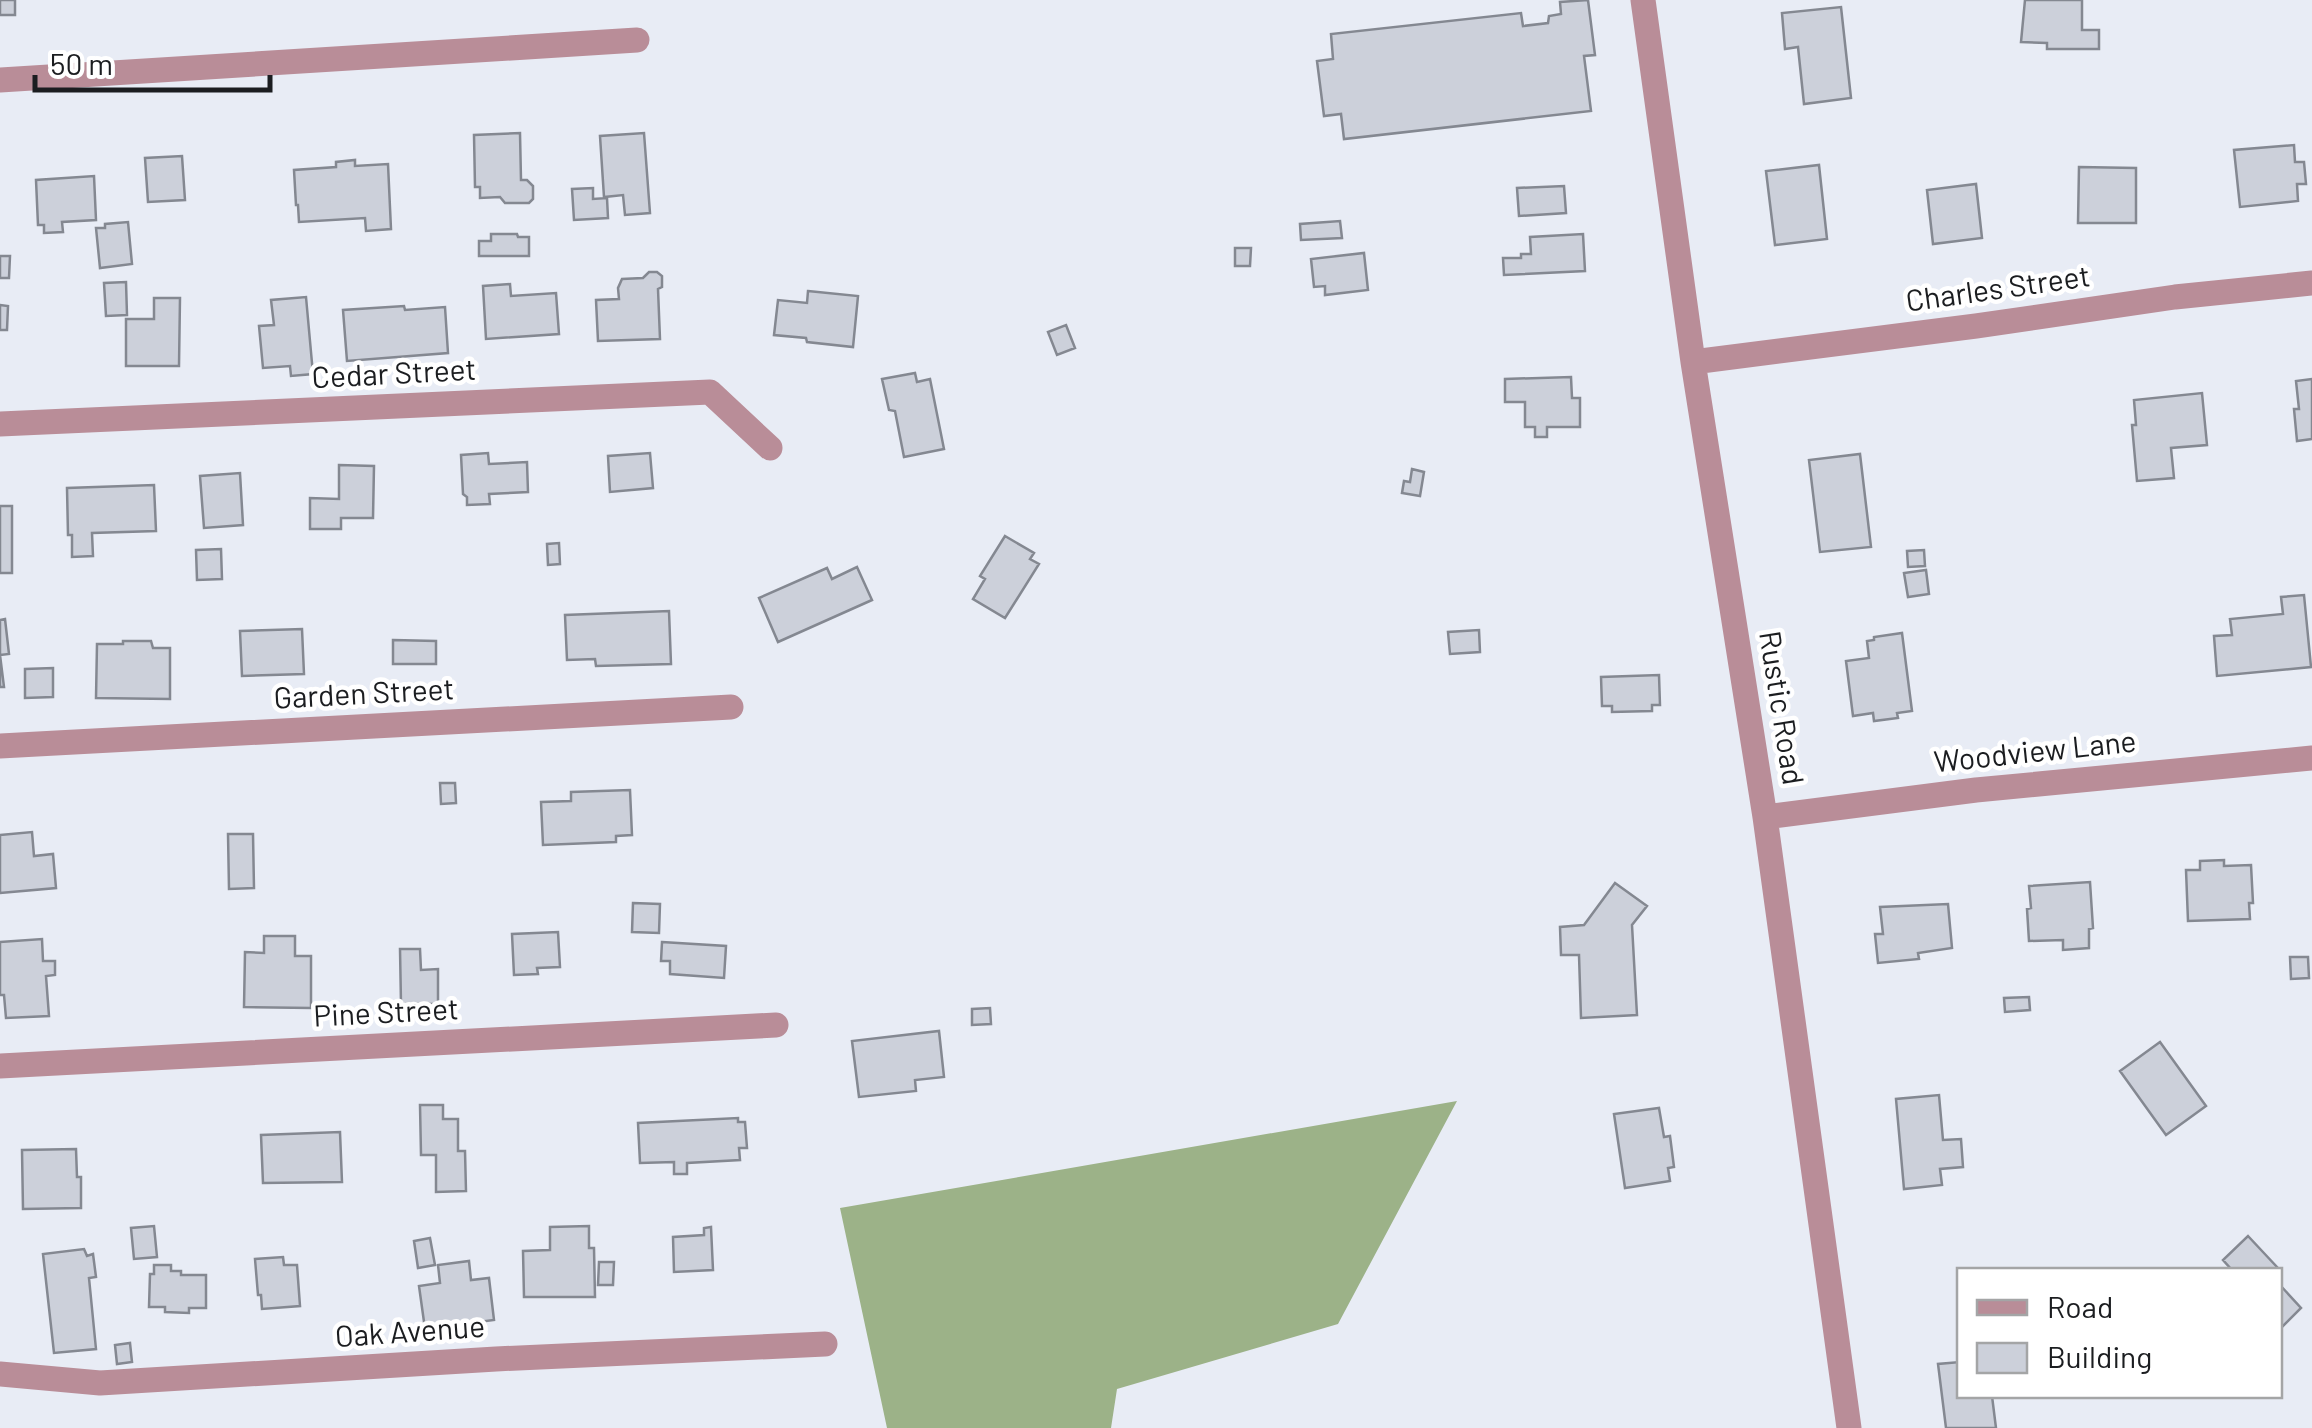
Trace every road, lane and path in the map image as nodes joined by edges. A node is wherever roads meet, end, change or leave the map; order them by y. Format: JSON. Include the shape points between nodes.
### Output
{"nodes":[{"id":1,"x":1643,"y":0,"type":"edge"},
{"id":2,"x":637,"y":40,"type":"dead end"},
{"id":3,"x":0,"y":80,"type":"edge"},
{"id":4,"x":2312,"y":283,"type":"edge"},
{"id":5,"x":1693,"y":362,"type":"junction"},
{"id":6,"x":0,"y":424,"type":"edge"},
{"id":7,"x":770,"y":448,"type":"dead end"},
{"id":8,"x":731,"y":708,"type":"dead end"},
{"id":9,"x":0,"y":746,"type":"edge"},
{"id":10,"x":2312,"y":758,"type":"edge"},
{"id":11,"x":1765,"y":817,"type":"junction"},
{"id":12,"x":776,"y":1025,"type":"dead end"},
{"id":13,"x":0,"y":1066,"type":"edge"},
{"id":14,"x":824,"y":1344,"type":"dead end"},
{"id":15,"x":0,"y":1374,"type":"edge"},
{"id":16,"x":1849,"y":1428,"type":"edge"}],
"edges":[{"from":1,"to":5,"type":"street","name":"Rustic Road"},
{"from":2,"to":3,"type":"street"},
{"from":4,"to":5,"type":"street","name":"Charles Street"},
{"from":5,"to":11,"type":"street","name":"Rustic Road"},
{"from":6,"to":7,"type":"street","name":"Cedar Street","via":[[710,392]]},
{"from":8,"to":9,"type":"street","name":"Garden Street"},
{"from":10,"to":11,"type":"street","name":"Woodview Lane"},
{"from":11,"to":16,"type":"street","name":"Rustic Road"},
{"from":12,"to":13,"type":"street","name":"Pine Street"},
{"from":14,"to":15,"type":"street","name":"Oak Avenue","via":[[100,1382]]}]}
